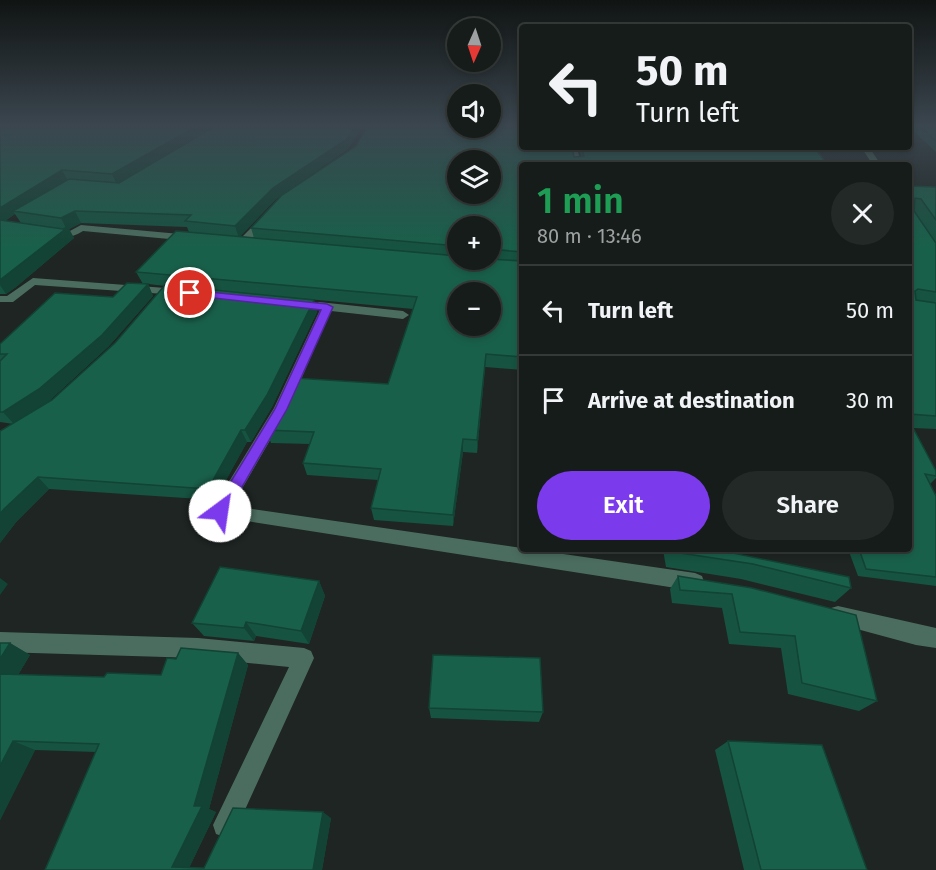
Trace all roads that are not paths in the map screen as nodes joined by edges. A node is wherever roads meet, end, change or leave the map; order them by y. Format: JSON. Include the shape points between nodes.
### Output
{"nodes":[{"id":1,"x":273,"y":211,"type":"edge"},
{"id":2,"x":38,"y":231,"type":"edge"},
{"id":3,"x":207,"y":240,"type":"edge"},
{"id":4,"x":230,"y":242,"type":"edge"},
{"id":5,"x":242,"y":243,"type":"junction"},
{"id":6,"x":254,"y":244,"type":"edge"},
{"id":7,"x":167,"y":291,"type":"junction"},
{"id":8,"x":190,"y":293,"type":"edge"},
{"id":9,"x":0,"y":299,"type":"edge"},
{"id":10,"x":305,"y":305,"type":"edge"},
{"id":11,"x":327,"y":307,"type":"junction"},
{"id":12,"x":153,"y":308,"type":"edge"},
{"id":13,"x":403,"y":315,"type":"dead end"},
{"id":14,"x":706,"y":584,"type":"edge"},
{"id":15,"x":818,"y":610,"type":"edge"},
{"id":16,"x":936,"y":638,"type":"edge"},
{"id":17,"x":0,"y":642,"type":"edge"},
{"id":18,"x":218,"y":840,"type":"edge"}],
"edges":[{"from":1,"to":5,"type":"street"},
{"from":2,"to":3,"type":"street","via":[[70,236],[81,228]]},
{"from":4,"to":5,"type":"street"},
{"from":5,"to":6,"type":"street"},
{"from":7,"to":8,"type":"street"},
{"from":7,"to":9,"type":"street","via":[[33,281],[9,300]]},
{"from":7,"to":12,"type":"street"},
{"from":10,"to":11,"type":"street"},
{"from":11,"to":13,"type":"street"},
{"from":11,"to":14,"type":"street","via":[[281,409],[220,511]]},
{"from":15,"to":16,"type":"street"},
{"from":17,"to":18,"type":"street","via":[[198,648],[304,658]]}]}
